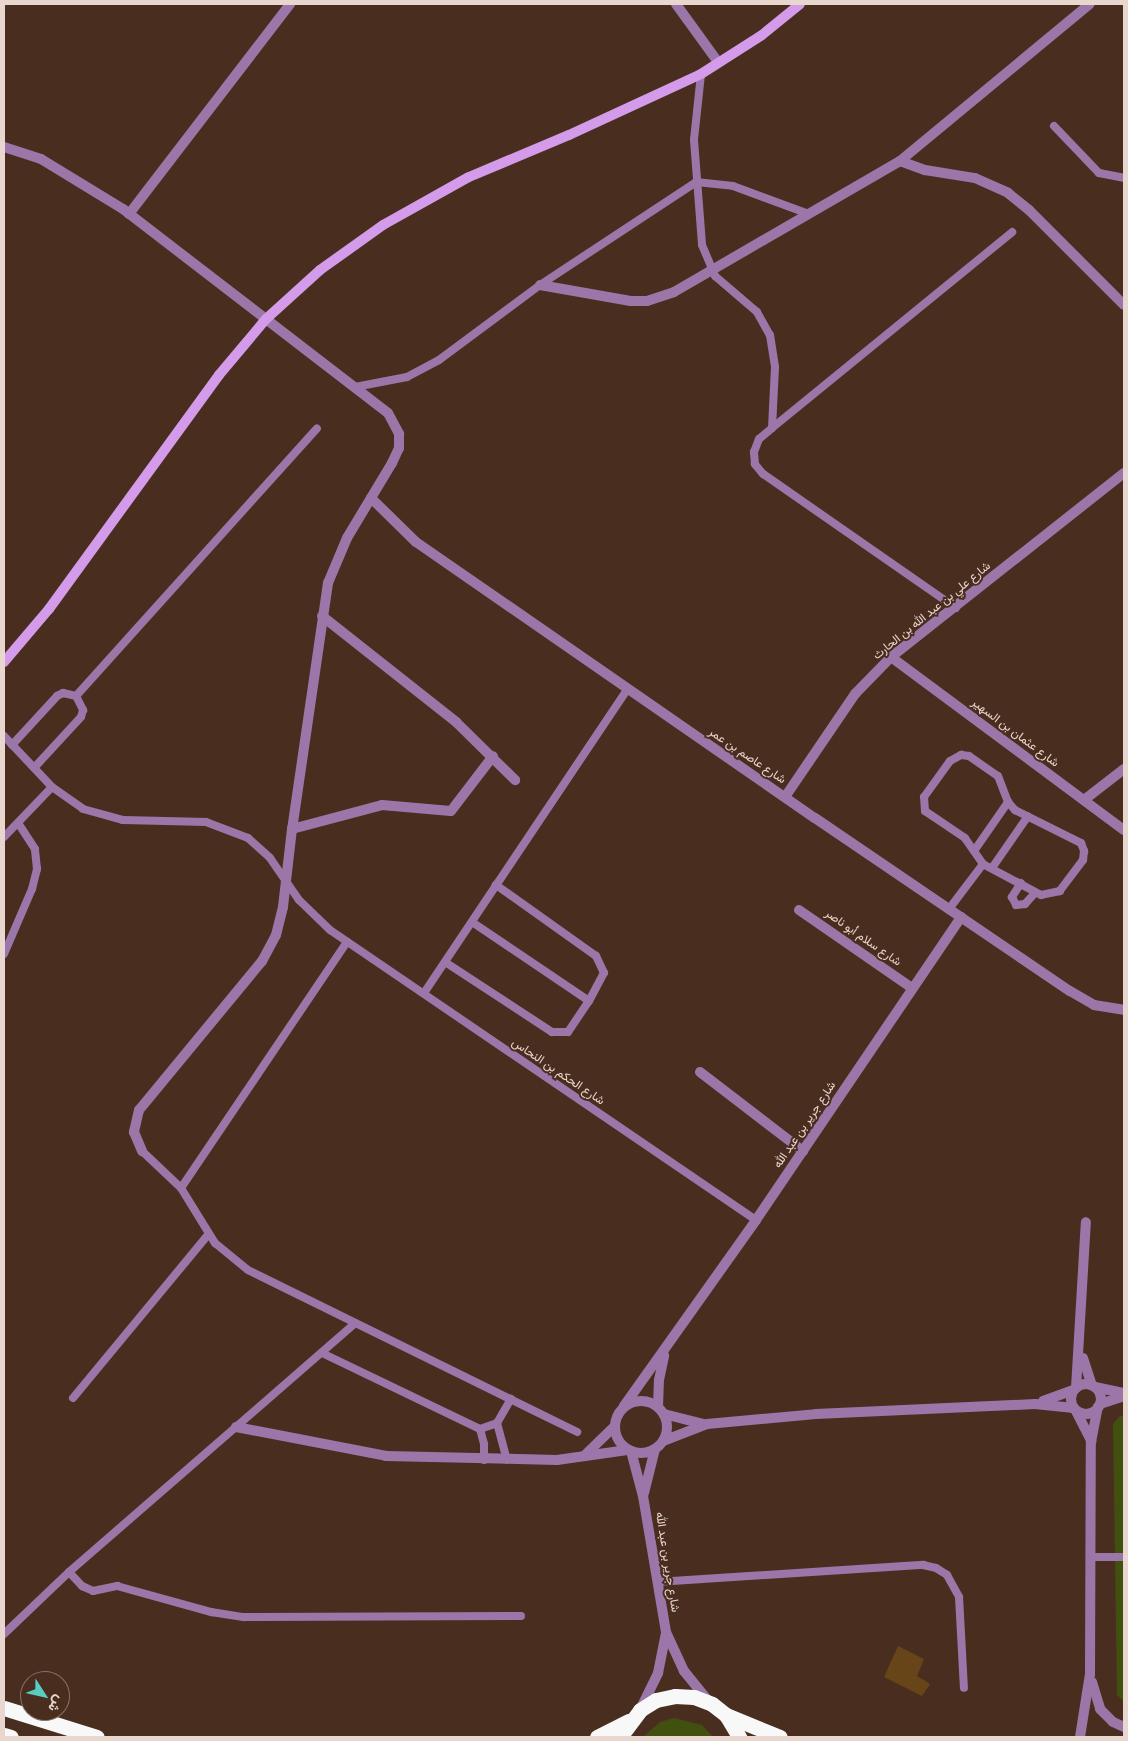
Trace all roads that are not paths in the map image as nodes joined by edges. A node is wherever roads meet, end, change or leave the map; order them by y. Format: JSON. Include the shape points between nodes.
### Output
{"nodes":[{"id":1,"x":290,"y":4,"type":"edge"},
{"id":2,"x":676,"y":4,"type":"edge"},
{"id":3,"x":800,"y":4,"type":"edge"},
{"id":4,"x":1090,"y":4,"type":"edge"},
{"id":5,"x":718,"y":62,"type":"junction"},
{"id":6,"x":701,"y":74,"type":"junction"},
{"id":7,"x":1054,"y":126,"type":"dead end"},
{"id":8,"x":4,"y":147,"type":"edge"},
{"id":9,"x":900,"y":161,"type":"junction"},
{"id":10,"x":1124,"y":178,"type":"edge"},
{"id":11,"x":696,"y":182,"type":"junction"},
{"id":12,"x":806,"y":213,"type":"junction"},
{"id":13,"x":129,"y":214,"type":"junction"},
{"id":14,"x":1012,"y":232,"type":"dead end"},
{"id":15,"x":710,"y":268,"type":"junction"},
{"id":16,"x":540,"y":285,"type":"junction"},
{"id":17,"x":1124,"y":305,"type":"edge"},
{"id":18,"x":266,"y":319,"type":"junction"},
{"id":19,"x":355,"y":387,"type":"junction"},
{"id":20,"x":317,"y":428,"type":"dead end"},
{"id":21,"x":772,"y":428,"type":"junction"},
{"id":22,"x":1124,"y":473,"type":"edge"},
{"id":23,"x":371,"y":498,"type":"junction"},
{"id":24,"x":956,"y":608,"type":"junction"},
{"id":25,"x":322,"y":616,"type":"junction"},
{"id":26,"x":891,"y":657,"type":"junction"},
{"id":27,"x":4,"y":662,"type":"edge"},
{"id":28,"x":627,"y":690,"type":"junction"},
{"id":29,"x":76,"y":696,"type":"junction"},
{"id":30,"x":4,"y":736,"type":"edge"},
{"id":31,"x":12,"y":744,"type":"junction"},
{"id":32,"x":492,"y":756,"type":"junction"},
{"id":33,"x":34,"y":768,"type":"junction"},
{"id":34,"x":1124,"y":769,"type":"edge"},
{"id":35,"x":516,"y":780,"type":"dead end"},
{"id":36,"x":52,"y":788,"type":"junction"},
{"id":37,"x":785,"y":797,"type":"junction"},
{"id":38,"x":1084,"y":800,"type":"junction"},
{"id":39,"x":1008,"y":802,"type":"junction"},
{"id":40,"x":1028,"y":816,"type":"junction"},
{"id":41,"x":18,"y":823,"type":"junction"},
{"id":42,"x":292,"y":829,"type":"junction"},
{"id":43,"x":1124,"y":830,"type":"edge"},
{"id":44,"x":4,"y":837,"type":"edge"},
{"id":45,"x":974,"y":851,"type":"junction"},
{"id":46,"x":983,"y":864,"type":"junction"},
{"id":47,"x":992,"y":868,"type":"junction"},
{"id":48,"x":286,"y":880,"type":"junction"},
{"id":49,"x":1021,"y":883,"type":"junction"},
{"id":50,"x":496,"y":885,"type":"junction"},
{"id":51,"x":1035,"y":892,"type":"junction"},
{"id":52,"x":949,"y":909,"type":"junction"},
{"id":53,"x":799,"y":910,"type":"dead end"},
{"id":54,"x":961,"y":917,"type":"junction"},
{"id":55,"x":472,"y":922,"type":"junction"},
{"id":56,"x":347,"y":942,"type":"junction"},
{"id":57,"x":4,"y":954,"type":"edge"},
{"id":58,"x":445,"y":962,"type":"junction"},
{"id":59,"x":912,"y":988,"type":"junction"},
{"id":60,"x":424,"y":993,"type":"junction"},
{"id":61,"x":590,"y":1001,"type":"junction"},
{"id":62,"x":1124,"y":1010,"type":"edge"},
{"id":63,"x":700,"y":1072,"type":"dead end"},
{"id":64,"x":142,"y":1151,"type":"joint"},
{"id":65,"x":803,"y":1151,"type":"junction"},
{"id":66,"x":181,"y":1188,"type":"junction"},
{"id":67,"x":756,"y":1220,"type":"junction"},
{"id":68,"x":1086,"y":1222,"type":"dead end"},
{"id":69,"x":208,"y":1235,"type":"junction"},
{"id":70,"x":355,"y":1323,"type":"junction"},
{"id":71,"x":668,"y":1346,"type":"junction"},
{"id":72,"x":1081,"y":1347,"type":"junction"},
{"id":73,"x":322,"y":1353,"type":"junction"},
{"id":74,"x":1094,"y":1386,"type":"junction"},
{"id":75,"x":1075,"y":1389,"type":"junction"},
{"id":76,"x":1124,"y":1395,"type":"edge"},
{"id":77,"x":73,"y":1398,"type":"dead end"},
{"id":78,"x":511,"y":1399,"type":"junction"},
{"id":79,"x":1035,"y":1404,"type":"junction"},
{"id":80,"x":624,"y":1406,"type":"junction"},
{"id":81,"x":1099,"y":1406,"type":"junction"},
{"id":82,"x":1075,"y":1409,"type":"junction"},
{"id":83,"x":661,"y":1410,"type":"junction"},
{"id":84,"x":497,"y":1423,"type":"junction"},
{"id":85,"x":707,"y":1424,"type":"junction"},
{"id":86,"x":236,"y":1427,"type":"junction"},
{"id":87,"x":614,"y":1427,"type":"junction"},
{"id":88,"x":480,"y":1430,"type":"junction"},
{"id":89,"x":577,"y":1432,"type":"dead end"},
{"id":90,"x":663,"y":1441,"type":"junction"},
{"id":91,"x":1091,"y":1442,"type":"junction"},
{"id":92,"x":654,"y":1449,"type":"junction"},
{"id":93,"x":629,"y":1451,"type":"junction"},
{"id":94,"x":584,"y":1455,"type":"junction"},
{"id":95,"x":484,"y":1460,"type":"junction"},
{"id":96,"x":507,"y":1460,"type":"junction"},
{"id":97,"x":643,"y":1496,"type":"junction"},
{"id":98,"x":1091,"y":1557,"type":"junction"},
{"id":99,"x":1124,"y":1557,"type":"edge"},
{"id":100,"x":69,"y":1572,"type":"junction"},
{"id":101,"x":658,"y":1582,"type":"junction"},
{"id":102,"x":522,"y":1616,"type":"dead end"},
{"id":103,"x":666,"y":1632,"type":"junction"},
{"id":104,"x":4,"y":1634,"type":"edge"},
{"id":105,"x":1090,"y":1674,"type":"junction"},
{"id":106,"x":964,"y":1688,"type":"dead end"},
{"id":107,"x":712,"y":1704,"type":"junction"},
{"id":108,"x":4,"y":1708,"type":"edge"},
{"id":109,"x":635,"y":1715,"type":"junction"},
{"id":110,"x":726,"y":1716,"type":"junction"},
{"id":111,"x":1124,"y":1727,"type":"edge"},
{"id":112,"x":4,"y":1735,"type":"edge"},
{"id":113,"x":11,"y":1737,"type":"edge"},
{"id":114,"x":97,"y":1737,"type":"edge"},
{"id":115,"x":597,"y":1737,"type":"edge"},
{"id":116,"x":620,"y":1737,"type":"edge"},
{"id":117,"x":739,"y":1737,"type":"edge"},
{"id":118,"x":780,"y":1737,"type":"edge"},
{"id":119,"x":1080,"y":1737,"type":"edge"}],
"edges":[{"from":1,"to":13,"type":"street"},
{"from":2,"to":5,"type":"street"},
{"from":3,"to":5,"type":"street","via":[[762,35]]},
{"from":4,"to":9,"type":"street"},
{"from":5,"to":6,"type":"street"},
{"from":6,"to":11,"type":"lane","via":[[694,140]]},
{"from":6,"to":18,"type":"street","via":[[469,177],[383,225],[320,270]]},
{"from":7,"to":10,"type":"lane","via":[[1099,173]]},
{"from":8,"to":13,"type":"street","via":[[41,159]]},
{"from":9,"to":12,"type":"street"},
{"from":9,"to":17,"type":"street","via":[[925,170],[975,178],[1008,193]]},
{"from":11,"to":12,"type":"lane","via":[[725,184]]},
{"from":11,"to":15,"type":"lane","via":[[700,231]]},
{"from":11,"to":16,"type":"lane"},
{"from":12,"to":15,"type":"street"},
{"from":13,"to":18,"type":"street"},
{"from":14,"to":21,"type":"lane"},
{"from":15,"to":16,"type":"street","via":[[674,292],[647,301],[616,299]]},
{"from":15,"to":21,"type":"lane","via":[[720,281],[757,312],[770,335],[775,367]]},
{"from":16,"to":19,"type":"lane","via":[[423,369],[385,383]]},
{"from":18,"to":19,"type":"street"},
{"from":18,"to":27,"type":"street","via":[[219,375],[48,609]]},
{"from":19,"to":23,"type":"street","via":[[388,413],[399,434],[399,448]]},
{"from":20,"to":29,"type":"lane"},
{"from":21,"to":24,"type":"lane","via":[[755,446],[754,459],[758,469]]},
{"from":22,"to":24,"type":"street","name":"شارع علي بن عبد الله بن الحارث"},
{"from":23,"to":25,"type":"street","via":[[336,560]]},
{"from":23,"to":28,"type":"street","name":"شارع عاصم بن عمر","via":[[416,542]]},
{"from":24,"to":26,"type":"street","name":"شارع علي بن عبد الله بن الحارث"},
{"from":25,"to":32,"type":"street","via":[[456,722]]},
{"from":25,"to":42,"type":"street"},
{"from":26,"to":37,"type":"street","name":"شارع علي بن عبد الله بن الحارث","via":[[855,694]]},
{"from":26,"to":38,"type":"street","name":"شارع عثمان بن السهير"},
{"from":28,"to":37,"type":"street","name":"شارع عاصم بن عمر"},
{"from":28,"to":50,"type":"lane"},
{"from":29,"to":31,"type":"lane","via":[[63,693],[57,696]]},
{"from":29,"to":33,"type":"lane","via":[[83,710],[81,717]]},
{"from":30,"to":31,"type":"lane","name":"شارع الحكم بن النحاس"},
{"from":31,"to":33,"type":"lane","name":"شارع الحكم بن النحاس"},
{"from":32,"to":35,"type":"street"},
{"from":32,"to":42,"type":"street","via":[[451,811],[382,805]]},
{"from":33,"to":36,"type":"lane","name":"شارع الحكم بن النحاس"},
{"from":34,"to":38,"type":"street"},
{"from":36,"to":41,"type":"lane"},
{"from":36,"to":48,"type":"lane","name":"شارع الحكم بن النحاس","via":[[83,810],[109,818],[206,822],[234,831],[260,847]]},
{"from":37,"to":52,"type":"street","name":"شارع عاصم بن عمر"},
{"from":38,"to":43,"type":"street","name":"شارع عثمان بن السهير"},
{"from":39,"to":40,"type":"lane"},
{"from":39,"to":45,"type":"lane"},
{"from":39,"to":45,"type":"lane","via":[[1004,785],[994,773],[965,755],[950,761],[924,797],[923,806],[928,814],[965,838]]},
{"from":40,"to":47,"type":"lane"},
{"from":40,"to":51,"type":"lane","via":[[1077,840],[1084,851],[1083,860],[1060,891],[1048,895]]},
{"from":41,"to":44,"type":"lane"},
{"from":41,"to":57,"type":"lane","via":[[35,849],[37,869],[32,889]]},
{"from":42,"to":48,"type":"street"},
{"from":45,"to":46,"type":"lane"},
{"from":46,"to":47,"type":"lane"},
{"from":46,"to":52,"type":"lane"},
{"from":47,"to":49,"type":"lane"},
{"from":48,"to":56,"type":"lane","name":"شارع الحكم بن النحاس","via":[[314,915]]},
{"from":48,"to":64,"type":"street","via":[[280,921],[262,961],[139,1110],[134,1132]]},
{"from":49,"to":51,"type":"lane"},
{"from":49,"to":51,"type":"lane","via":[[1012,897],[1016,905],[1026,904]]},
{"from":50,"to":55,"type":"lane"},
{"from":50,"to":61,"type":"lane","via":[[596,956],[604,973]]},
{"from":52,"to":54,"type":"street","name":"شارع عاصم بن عمر"},
{"from":53,"to":59,"type":"street","name":"شارع سلام أبو ناصر"},
{"from":54,"to":59,"type":"street","name":"شارع جرير بن عبد الله"},
{"from":54,"to":62,"type":"street","name":"شارع عاصم بن عمر","via":[[1094,1005]]},
{"from":55,"to":58,"type":"lane"},
{"from":55,"to":61,"type":"lane"},
{"from":56,"to":60,"type":"lane","name":"شارع الحكم بن النحاس"},
{"from":56,"to":66,"type":"lane"},
{"from":58,"to":60,"type":"lane"},
{"from":58,"to":61,"type":"lane","via":[[552,1032],[568,1032]]},
{"from":59,"to":65,"type":"street","name":"شارع جرير بن عبد الله"},
{"from":60,"to":67,"type":"lane","name":"شارع الحكم بن النحاس"},
{"from":63,"to":65,"type":"street"},
{"from":64,"to":66,"type":"lane"},
{"from":65,"to":67,"type":"street","name":"شارع جرير بن عبد الله"},
{"from":66,"to":69,"type":"lane"},
{"from":67,"to":71,"type":"street","name":"شارع جرير بن عبد الله"},
{"from":68,"to":72,"type":"street"},
{"from":69,"to":70,"type":"lane","via":[[248,1270]]},
{"from":69,"to":77,"type":"lane"},
{"from":70,"to":73,"type":"lane"},
{"from":70,"to":78,"type":"lane"},
{"from":71,"to":80,"type":"street","name":"شارع جرير بن عبد الله"},
{"from":71,"to":83,"type":"street","name":"شارع جرير بن عبد الله","via":[[659,1380]]},
{"from":72,"to":74,"type":"street"},
{"from":72,"to":75,"type":"street"},
{"from":73,"to":86,"type":"lane"},
{"from":73,"to":88,"type":"lane"},
{"from":74,"to":75,"type":"street"},
{"from":74,"to":76,"type":"street"},
{"from":74,"to":81,"type":"street","via":[[1100,1395]]},
{"from":75,"to":79,"type":"street"},
{"from":75,"to":82,"type":"street","via":[[1071,1399]]},
{"from":76,"to":81,"type":"street"},
{"from":78,"to":84,"type":"lane"},
{"from":78,"to":89,"type":"lane"},
{"from":79,"to":82,"type":"street"},
{"from":79,"to":85,"type":"street","via":[[925,1407]]},
{"from":80,"to":83,"type":"street","via":[[641,1400]]},
{"from":80,"to":87,"type":"street"},
{"from":81,"to":82,"type":"street","via":[[1088,1414]]},
{"from":81,"to":91,"type":"street"},
{"from":82,"to":91,"type":"street"},
{"from":83,"to":85,"type":"street"},
{"from":83,"to":90,"type":"street","via":[[667,1423]]},
{"from":84,"to":88,"type":"lane"},
{"from":84,"to":96,"type":"lane"},
{"from":85,"to":90,"type":"street"},
{"from":86,"to":95,"type":"street","via":[[386,1456]]},
{"from":86,"to":100,"type":"lane"},
{"from":87,"to":93,"type":"street","via":[[618,1440]]},
{"from":87,"to":94,"type":"street"},
{"from":88,"to":95,"type":"lane"},
{"from":90,"to":92,"type":"street"},
{"from":91,"to":98,"type":"street"},
{"from":92,"to":93,"type":"street","via":[[639,1453]]},
{"from":92,"to":97,"type":"street","name":"شارع جرير بن عبد الله"},
{"from":93,"to":94,"type":"street"},
{"from":93,"to":97,"type":"street","name":"شارع جرير بن عبد الله"},
{"from":94,"to":96,"type":"street","via":[[557,1460]]},
{"from":95,"to":96,"type":"street"},
{"from":97,"to":101,"type":"street","name":"شارع جرير بن عبد الله"},
{"from":98,"to":99,"type":"lane"},
{"from":98,"to":105,"type":"street"},
{"from":100,"to":102,"type":"lane","via":[[82,1586],[93,1591],[117,1586],[211,1612],[244,1617]]},
{"from":100,"to":104,"type":"lane"},
{"from":101,"to":103,"type":"street","name":"شارع جرير بن عبد الله"},
{"from":101,"to":106,"type":"lane","via":[[923,1566],[936,1568],[947,1575],[959,1597]]},
{"from":103,"to":107,"type":"street","name":"شارع جرير بن عبد الله","via":[[684,1671]]},
{"from":103,"to":109,"type":"street","name":"شارع جرير بن عبد الله","via":[[658,1673]]},
{"from":105,"to":111,"type":"street","via":[[1100,1709],[1112,1722]]},
{"from":105,"to":119,"type":"street"},
{"from":107,"to":109,"type":"highway","via":[[694,1697],[675,1696],[656,1700]]},
{"from":107,"to":110,"type":"highway"},
{"from":108,"to":114,"type":"highway"},
{"from":109,"to":115,"type":"highway"},
{"from":109,"to":116,"type":"highway"},
{"from":110,"to":117,"type":"highway"},
{"from":110,"to":118,"type":"highway"},
{"from":112,"to":113,"type":"highway"}]}
